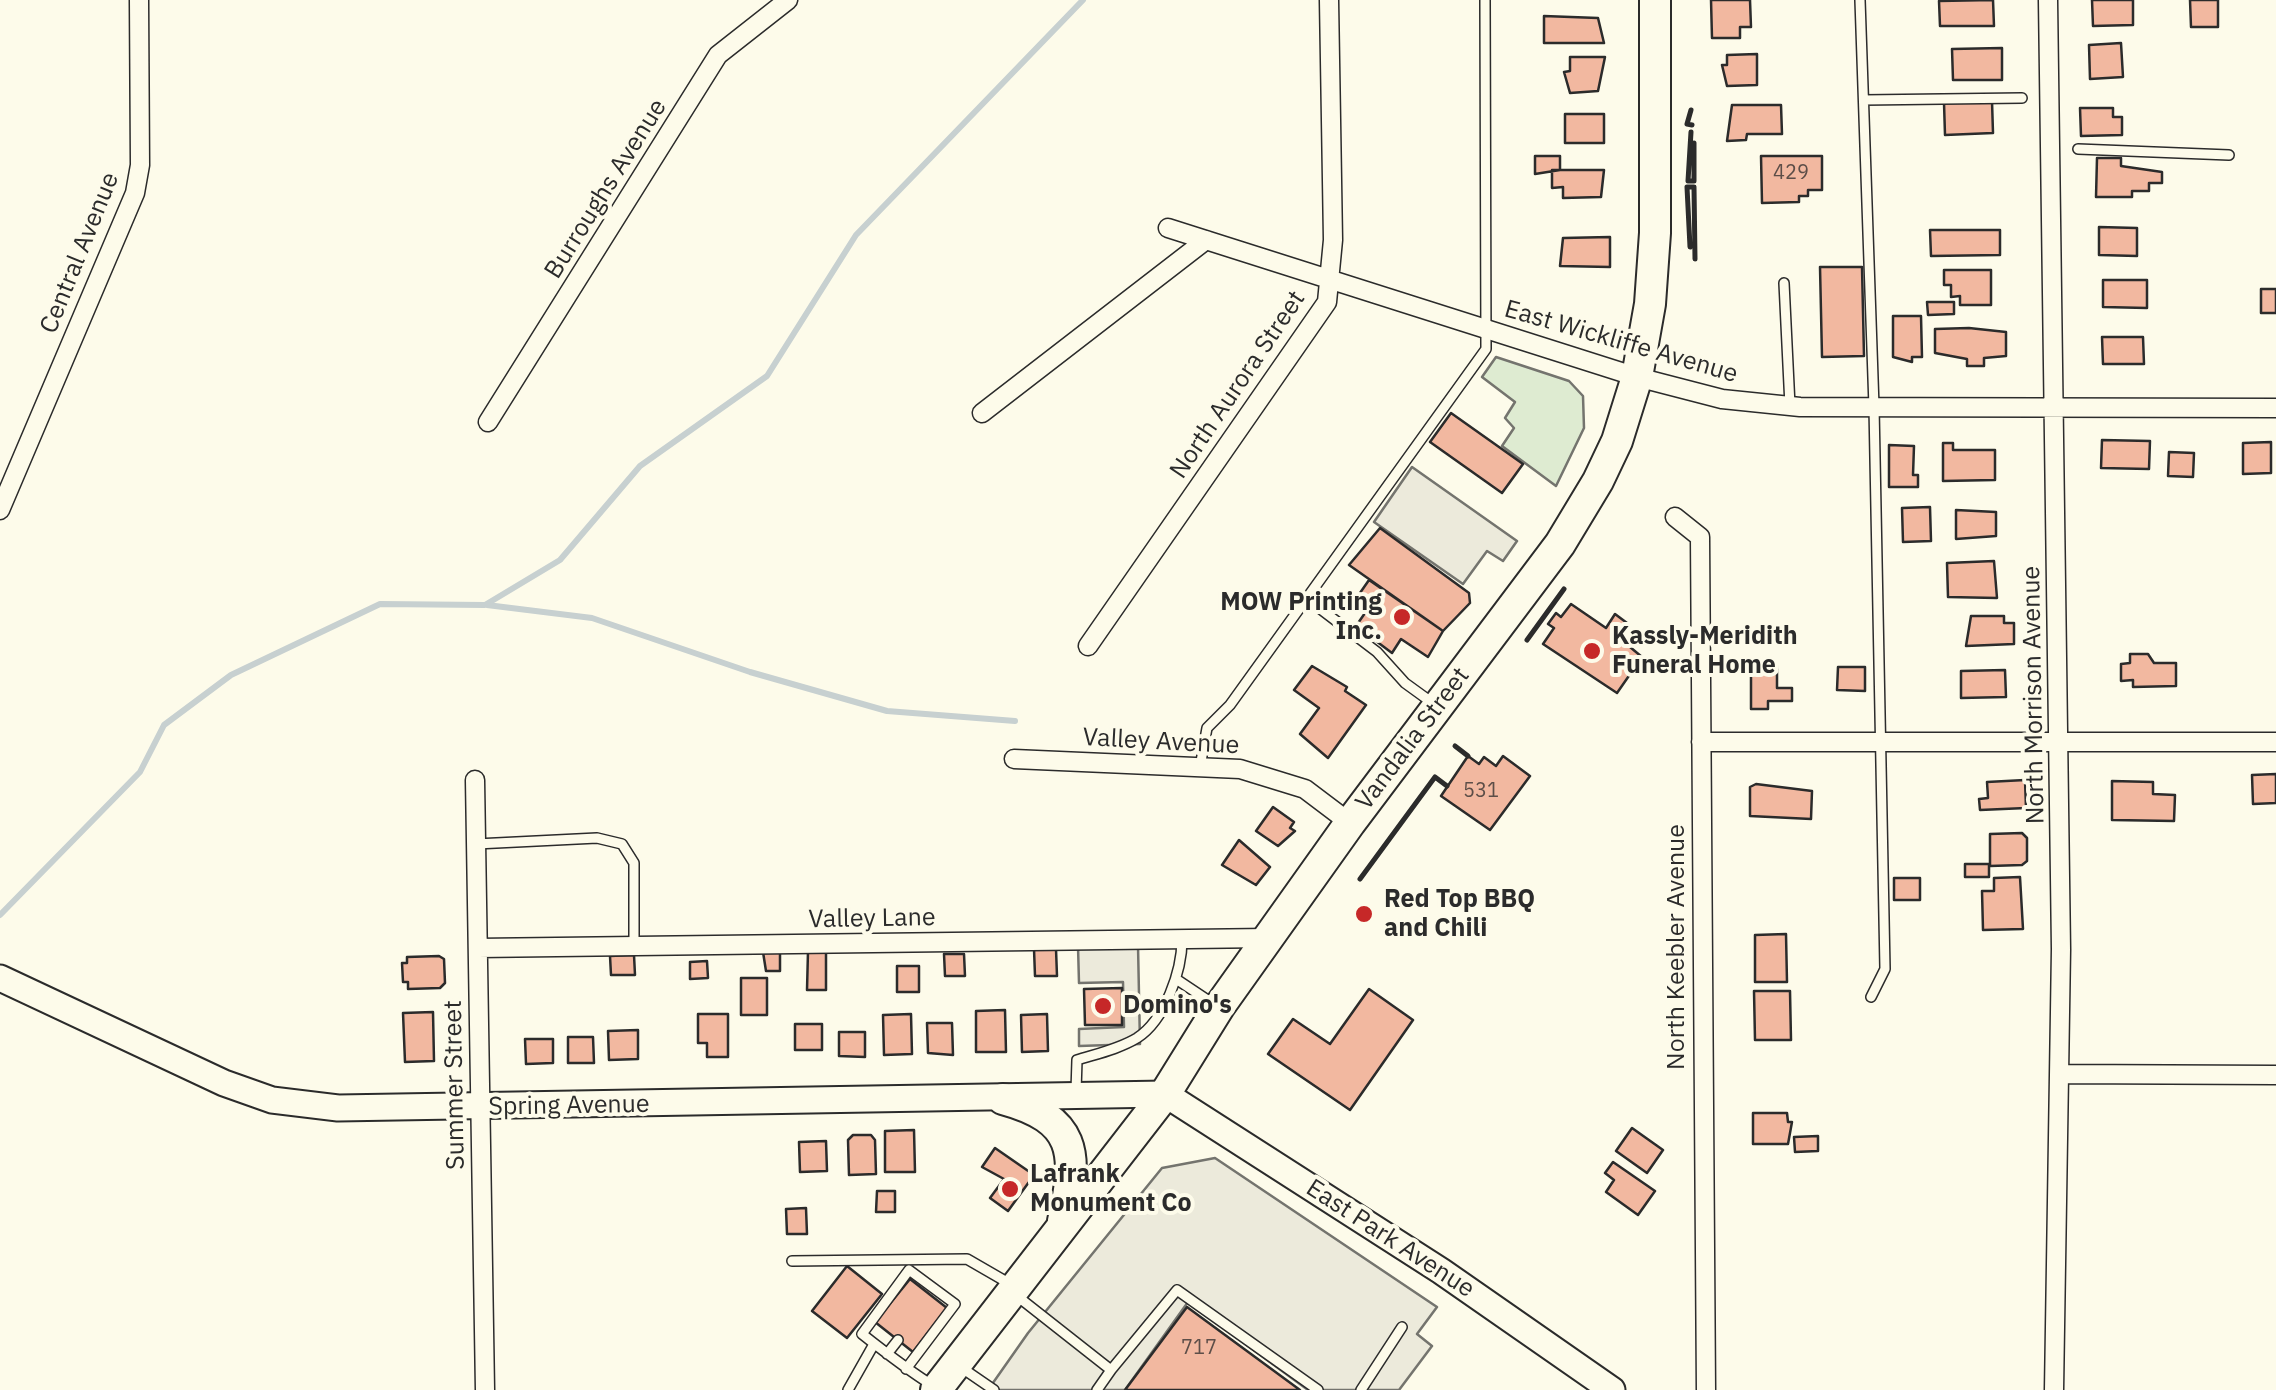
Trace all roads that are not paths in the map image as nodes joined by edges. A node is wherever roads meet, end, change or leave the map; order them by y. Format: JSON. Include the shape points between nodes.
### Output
{"nodes":[{"id":1,"x":139,"y":0,"type":"edge"},
{"id":2,"x":788,"y":0,"type":"edge"},
{"id":3,"x":1330,"y":0,"type":"edge"},
{"id":4,"x":1485,"y":0,"type":"edge"},
{"id":5,"x":1655,"y":0,"type":"edge"},
{"id":6,"x":1860,"y":0,"type":"edge"},
{"id":7,"x":2048,"y":0,"type":"edge"},
{"id":8,"x":2022,"y":98,"type":"dead end"},
{"id":9,"x":1864,"y":100,"type":"junction"},
{"id":10,"x":2078,"y":149,"type":"dead end"},
{"id":11,"x":2229,"y":155,"type":"dead end"},
{"id":12,"x":1168,"y":228,"type":"dead end"},
{"id":13,"x":1206,"y":240,"type":"junction"},
{"id":14,"x":1332,"y":280,"type":"junction"},
{"id":15,"x":1784,"y":284,"type":"dead end"},
{"id":16,"x":1488,"y":331,"type":"junction"},
{"id":17,"x":1637,"y":378,"type":"junction"},
{"id":18,"x":1790,"y":406,"type":"junction"},
{"id":19,"x":1874,"y":407,"type":"junction"},
{"id":20,"x":2056,"y":408,"type":"junction"},
{"id":21,"x":2276,"y":408,"type":"edge"},
{"id":22,"x":982,"y":413,"type":"dead end"},
{"id":23,"x":488,"y":422,"type":"dead end"},
{"id":24,"x":4,"y":489,"type":"edge"},
{"id":25,"x":0,"y":510,"type":"edge"},
{"id":26,"x":1675,"y":517,"type":"dead end"},
{"id":27,"x":1306,"y":598,"type":"junction"},
{"id":28,"x":1088,"y":646,"type":"dead end"},
{"id":29,"x":1438,"y":707,"type":"junction"},
{"id":30,"x":1701,"y":742,"type":"junction"},
{"id":31,"x":2276,"y":742,"type":"edge"},
{"id":32,"x":1880,"y":743,"type":"junction"},
{"id":33,"x":2060,"y":743,"type":"junction"},
{"id":34,"x":1014,"y":760,"type":"dead end"},
{"id":35,"x":1200,"y":767,"type":"junction"},
{"id":36,"x":475,"y":780,"type":"dead end"},
{"id":37,"x":1350,"y":823,"type":"junction"},
{"id":38,"x":476,"y":844,"type":"junction"},
{"id":39,"x":1268,"y":938,"type":"junction"},
{"id":40,"x":1182,"y":940,"type":"junction"},
{"id":41,"x":478,"y":948,"type":"junction"},
{"id":42,"x":634,"y":948,"type":"junction"},
{"id":43,"x":0,"y":978,"type":"edge"},
{"id":44,"x":1176,"y":978,"type":"junction"},
{"id":45,"x":1871,"y":997,"type":"dead end"},
{"id":46,"x":1219,"y":1008,"type":"junction"},
{"id":47,"x":2060,"y":1074,"type":"junction"},
{"id":48,"x":2276,"y":1075,"type":"edge"},
{"id":49,"x":1165,"y":1094,"type":"junction"},
{"id":50,"x":1076,"y":1098,"type":"junction"},
{"id":51,"x":1003,"y":1099,"type":"junction"},
{"id":52,"x":480,"y":1107,"type":"junction"},
{"id":53,"x":1062,"y":1224,"type":"junction"},
{"id":54,"x":918,"y":1259,"type":"junction"},
{"id":55,"x":792,"y":1261,"type":"dead end"},
{"id":56,"x":909,"y":1270,"type":"junction"},
{"id":57,"x":1013,"y":1289,"type":"junction"},
{"id":58,"x":1402,"y":1327,"type":"dead end"},
{"id":59,"x":898,"y":1340,"type":"dead end"},
{"id":60,"x":874,"y":1344,"type":"junction"},
{"id":61,"x":887,"y":1354,"type":"junction"},
{"id":62,"x":956,"y":1364,"type":"junction"},
{"id":63,"x":906,"y":1369,"type":"junction"},
{"id":64,"x":1111,"y":1370,"type":"junction"},
{"id":65,"x":936,"y":1389,"type":"edge"},
{"id":66,"x":485,"y":1390,"type":"edge"},
{"id":67,"x":848,"y":1390,"type":"edge"},
{"id":68,"x":994,"y":1390,"type":"edge"},
{"id":69,"x":1097,"y":1390,"type":"edge"},
{"id":70,"x":1318,"y":1390,"type":"edge"},
{"id":71,"x":1361,"y":1390,"type":"edge"},
{"id":72,"x":1612,"y":1390,"type":"edge"},
{"id":73,"x":1706,"y":1390,"type":"edge"},
{"id":74,"x":2054,"y":1390,"type":"edge"}],
"edges":[{"from":1,"to":24,"type":"street","name":"Central Avenue","via":[[140,166],[134,194]]},
{"from":2,"to":23,"type":"street","name":"Burroughs Avenue","via":[[718,55]]},
{"from":3,"to":14,"type":"street","name":"North Aurora Street"},
{"from":4,"to":16,"type":"lane"},
{"from":5,"to":17,"type":"main road","name":"Vandalia Street","via":[[1653,276]]},
{"from":6,"to":9,"type":"lane"},
{"from":7,"to":20,"type":"street","name":"North Morrison Avenue"},
{"from":8,"to":9,"type":"lane"},
{"from":9,"to":19,"type":"lane"},
{"from":10,"to":11,"type":"lane"},
{"from":12,"to":13,"type":"street","name":"East Wickliffe Avenue"},
{"from":13,"to":14,"type":"street","name":"East Wickliffe Avenue"},
{"from":13,"to":22,"type":"street"},
{"from":14,"to":16,"type":"street","name":"East Wickliffe Avenue"},
{"from":14,"to":28,"type":"street","name":"North Aurora Street","via":[[1318,320]]},
{"from":15,"to":18,"type":"lane"},
{"from":16,"to":17,"type":"street","name":"East Wickliffe Avenue"},
{"from":16,"to":27,"type":"lane","via":[[1486,350]]},
{"from":17,"to":18,"type":"street","name":"East Wickliffe Avenue","via":[[1722,399]]},
{"from":17,"to":29,"type":"main road","name":"Vandalia Street","via":[[1616,441],[1576,520]]},
{"from":18,"to":19,"type":"street","name":"East Wickliffe Avenue"},
{"from":19,"to":20,"type":"street","name":"East Wickliffe Avenue"},
{"from":19,"to":32,"type":"lane"},
{"from":20,"to":21,"type":"street","name":"East Wickliffe Avenue"},
{"from":20,"to":33,"type":"street","name":"North Morrison Avenue"},
{"from":24,"to":25,"type":"street","name":"Central Avenue"},
{"from":26,"to":30,"type":"street","name":"North Keebler Avenue","via":[[1700,537]]},
{"from":27,"to":29,"type":"lane"},
{"from":27,"to":35,"type":"lane","via":[[1207,728]]},
{"from":29,"to":37,"type":"main road","name":"Vandalia Street"},
{"from":30,"to":32,"type":"street"},
{"from":30,"to":73,"type":"street","name":"North Keebler Avenue"},
{"from":31,"to":33,"type":"street"},
{"from":32,"to":33,"type":"street"},
{"from":32,"to":45,"type":"lane","via":[[1885,968]]},
{"from":33,"to":47,"type":"street","name":"North Morrison Avenue"},
{"from":34,"to":35,"type":"street","name":"Valley Avenue"},
{"from":35,"to":37,"type":"street","name":"Valley Avenue","via":[[1276,777]]},
{"from":36,"to":38,"type":"street","name":"Summer Street"},
{"from":37,"to":39,"type":"main road","name":"Vandalia Street"},
{"from":38,"to":41,"type":"street","name":"Summer Street"},
{"from":38,"to":42,"type":"lane","via":[[608,838],[622,844],[634,862]]},
{"from":39,"to":40,"type":"street","name":"Valley Lane"},
{"from":39,"to":46,"type":"main road","name":"Vandalia Street"},
{"from":40,"to":42,"type":"street","name":"Valley Lane"},
{"from":40,"to":44,"type":"lane"},
{"from":41,"to":42,"type":"street","name":"Valley Lane"},
{"from":41,"to":52,"type":"street","name":"Summer Street"},
{"from":43,"to":52,"type":"street","name":"Spring Avenue","via":[[272,1100],[338,1108]]},
{"from":44,"to":46,"type":"lane"},
{"from":44,"to":50,"type":"lane","via":[[1140,1035],[1077,1060]]},
{"from":46,"to":49,"type":"main road","name":"Vandalia Street"},
{"from":47,"to":48,"type":"street"},
{"from":47,"to":74,"type":"street","name":"North Morrison Avenue"},
{"from":49,"to":50,"type":"street","name":"Spring Avenue"},
{"from":49,"to":53,"type":"main road","name":"Vandalia Street"},
{"from":49,"to":72,"type":"street","name":"East Park Avenue","via":[[1441,1270]]},
{"from":50,"to":51,"type":"street","name":"Spring Avenue"},
{"from":51,"to":52,"type":"street","name":"Spring Avenue"},
{"from":51,"to":53,"type":"main road","via":[[1037,1108],[1060,1128],[1070,1190]]},
{"from":52,"to":66,"type":"street","name":"Summer Street"},
{"from":53,"to":57,"type":"main road","name":"Vandalia Street"},
{"from":54,"to":55,"type":"lane"},
{"from":54,"to":56,"type":"lane"},
{"from":54,"to":57,"type":"lane","via":[[974,1260]]},
{"from":56,"to":60,"type":"lane","via":[[862,1334]]},
{"from":56,"to":63,"type":"lane","via":[[955,1304]]},
{"from":57,"to":62,"type":"main road","name":"Vandalia Street"},
{"from":57,"to":64,"type":"lane"},
{"from":58,"to":71,"type":"lane"},
{"from":59,"to":61,"type":"lane"},
{"from":60,"to":61,"type":"lane"},
{"from":60,"to":67,"type":"lane"},
{"from":61,"to":63,"type":"lane"},
{"from":62,"to":65,"type":"main road","name":"Vandalia Street"},
{"from":62,"to":68,"type":"lane"},
{"from":63,"to":65,"type":"lane"},
{"from":64,"to":69,"type":"lane"},
{"from":64,"to":70,"type":"lane","via":[[1177,1290]]}]}
